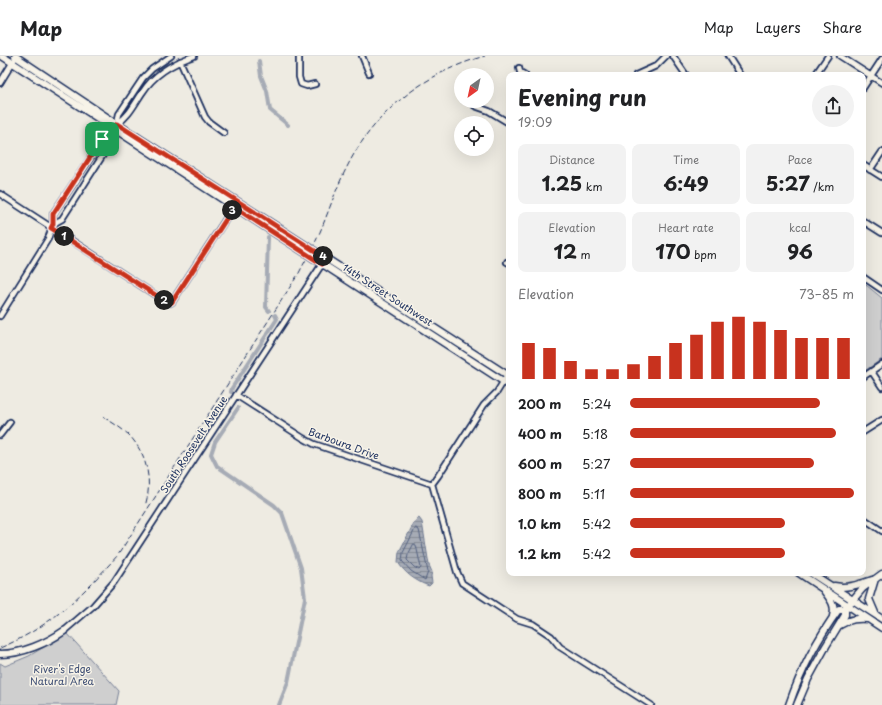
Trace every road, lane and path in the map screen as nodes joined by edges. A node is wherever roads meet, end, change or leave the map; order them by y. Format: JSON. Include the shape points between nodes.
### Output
{"nodes":[{"id":1,"x":2,"y":56,"type":"edge"},
{"id":2,"x":16,"y":56,"type":"edge"},
{"id":3,"x":171,"y":56,"type":"edge"},
{"id":4,"x":194,"y":56,"type":"edge"},
{"id":5,"x":299,"y":56,"type":"edge"},
{"id":6,"x":362,"y":56,"type":"edge"},
{"id":7,"x":666,"y":56,"type":"edge"},
{"id":8,"x":673,"y":56,"type":"edge"},
{"id":9,"x":728,"y":56,"type":"edge"},
{"id":10,"x":828,"y":56,"type":"edge"},
{"id":11,"x":840,"y":56,"type":"edge"},
{"id":12,"x":882,"y":59,"type":"edge"},
{"id":13,"x":180,"y":61,"type":"junction"},
{"id":14,"x":13,"y":63,"type":"junction"},
{"id":15,"x":519,"y":68,"type":"dead end"},
{"id":16,"x":369,"y":72,"type":"dead end"},
{"id":17,"x":520,"y":72,"type":"edge"},
{"id":18,"x":643,"y":72,"type":"edge"},
{"id":19,"x":684,"y":72,"type":"edge"},
{"id":20,"x":738,"y":72,"type":"edge"},
{"id":21,"x":817,"y":72,"type":"edge"},
{"id":22,"x":865,"y":72,"type":"edge"},
{"id":23,"x":866,"y":73,"type":"edge"},
{"id":24,"x":871,"y":76,"type":"junction"},
{"id":25,"x":0,"y":82,"type":"edge"},
{"id":26,"x":882,"y":83,"type":"edge"},
{"id":27,"x":315,"y":84,"type":"dead end"},
{"id":28,"x":866,"y":84,"type":"edge"},
{"id":29,"x":481,"y":108,"type":"edge"},
{"id":30,"x":506,"y":121,"type":"edge"},
{"id":31,"x":114,"y":129,"type":"junction"},
{"id":32,"x":224,"y":133,"type":"dead end"},
{"id":33,"x":882,"y":152,"type":"edge"},
{"id":34,"x":866,"y":167,"type":"edge"},
{"id":35,"x":870,"y":170,"type":"junction"},
{"id":36,"x":882,"y":177,"type":"edge"},
{"id":37,"x":0,"y":194,"type":"edge"},
{"id":38,"x":236,"y":204,"type":"junction"},
{"id":39,"x":866,"y":223,"type":"edge"},
{"id":40,"x":52,"y":226,"type":"junction"},
{"id":41,"x":882,"y":233,"type":"edge"},
{"id":42,"x":326,"y":258,"type":"junction"},
{"id":43,"x":322,"y":264,"type":"junction"},
{"id":44,"x":866,"y":279,"type":"edge"},
{"id":45,"x":882,"y":290,"type":"edge"},
{"id":46,"x":0,"y":316,"type":"edge"},
{"id":47,"x":882,"y":364,"type":"edge"},
{"id":48,"x":872,"y":372,"type":"junction"},
{"id":49,"x":866,"y":375,"type":"edge"},
{"id":50,"x":506,"y":378,"type":"edge"},
{"id":51,"x":506,"y":378,"type":"edge"},
{"id":52,"x":506,"y":380,"type":"edge"},
{"id":53,"x":882,"y":387,"type":"edge"},
{"id":54,"x":236,"y":395,"type":"junction"},
{"id":55,"x":882,"y":420,"type":"edge"},
{"id":56,"x":10,"y":422,"type":"dead end"},
{"id":57,"x":866,"y":430,"type":"edge"},
{"id":58,"x":0,"y":435,"type":"edge"},
{"id":59,"x":432,"y":484,"type":"junction"},
{"id":60,"x":866,"y":520,"type":"edge"},
{"id":61,"x":882,"y":531,"type":"edge"},
{"id":62,"x":882,"y":574,"type":"edge"},
{"id":63,"x":804,"y":576,"type":"edge"},
{"id":64,"x":816,"y":576,"type":"edge"},
{"id":65,"x":875,"y":579,"type":"junction"},
{"id":66,"x":828,"y":584,"type":"junction"},
{"id":67,"x":823,"y":589,"type":"junction"},
{"id":68,"x":852,"y":600,"type":"junction"},
{"id":69,"x":846,"y":607,"type":"junction"},
{"id":70,"x":832,"y":618,"type":"junction"},
{"id":71,"x":880,"y":618,"type":"edge"},
{"id":72,"x":869,"y":619,"type":"junction"},
{"id":73,"x":837,"y":628,"type":"junction"},
{"id":74,"x":882,"y":628,"type":"edge"},
{"id":75,"x":64,"y":631,"type":"joint"},
{"id":76,"x":0,"y":654,"type":"edge"},
{"id":77,"x":651,"y":705,"type":"edge"},
{"id":78,"x":789,"y":705,"type":"edge"},
{"id":79,"x":797,"y":705,"type":"edge"}],
"edges":[{"from":1,"to":14,"type":"main road"},
{"from":2,"to":14,"type":"street"},
{"from":2,"to":31,"type":"main road"},
{"from":3,"to":31,"type":"street","via":[[143,78],[119,114]]},
{"from":4,"to":13,"type":"street"},
{"from":5,"to":27,"type":"street","via":[[301,84]]},
{"from":6,"to":16,"type":"street"},
{"from":7,"to":18,"type":"street","via":[[656,66]]},
{"from":8,"to":19,"type":"street"},
{"from":9,"to":20,"type":"street"},
{"from":10,"to":21,"type":"street"},
{"from":11,"to":22,"type":"street"},
{"from":12,"to":24,"type":"street"},
{"from":13,"to":31,"type":"street","via":[[156,76],[142,92],[126,119]]},
{"from":13,"to":32,"type":"street","via":[[205,117]]},
{"from":14,"to":25,"type":"street"},
{"from":14,"to":31,"type":"main road"},
{"from":15,"to":17,"type":"street"},
{"from":23,"to":24,"type":"street"},
{"from":24,"to":26,"type":"street"},
{"from":24,"to":28,"type":"street"},
{"from":29,"to":30,"type":"street"},
{"from":31,"to":38,"type":"main road","name":"14th Street Southwest"},
{"from":31,"to":40,"type":"street","via":[[110,144],[62,219]]},
{"from":31,"to":40,"type":"street","via":[[102,139],[53,214]]},
{"from":33,"to":35,"type":"street"},
{"from":34,"to":35,"type":"street"},
{"from":35,"to":36,"type":"street"},
{"from":37,"to":40,"type":"street"},
{"from":38,"to":40,"type":"street","via":[[170,303]]},
{"from":38,"to":42,"type":"main road","name":"14th Street Southwest"},
{"from":38,"to":43,"type":"main road","name":"14th Street Southwest"},
{"from":39,"to":41,"type":"street"},
{"from":40,"to":46,"type":"street","via":[[48,239]]},
{"from":42,"to":43,"type":"street","name":"South Roosevelt Avenue"},
{"from":42,"to":50,"type":"main road","name":"14th Street Southwest"},
{"from":43,"to":51,"type":"main road","name":"14th Street Southwest"},
{"from":43,"to":54,"type":"street","name":"South Roosevelt Avenue"},
{"from":44,"to":45,"type":"street"},
{"from":47,"to":48,"type":"street"},
{"from":48,"to":49,"type":"street"},
{"from":48,"to":53,"type":"street"},
{"from":52,"to":59,"type":"street","via":[[484,405]]},
{"from":54,"to":59,"type":"street","name":"Barboura Drive","via":[[314,444]]},
{"from":54,"to":75,"type":"street","name":"South Roosevelt Avenue","via":[[114,582],[93,606]]},
{"from":55,"to":57,"type":"street"},
{"from":56,"to":58,"type":"street"},
{"from":59,"to":77,"type":"street","via":[[454,565],[462,583],[517,619],[533,624],[551,636],[560,647]]},
{"from":60,"to":61,"type":"street"},
{"from":62,"to":65,"type":"main road"},
{"from":63,"to":67,"type":"main road"},
{"from":64,"to":66,"type":"main road"},
{"from":65,"to":66,"type":"main road","via":[[840,587]]},
{"from":65,"to":68,"type":"main road"},
{"from":65,"to":71,"type":"main road","via":[[869,599]]},
{"from":66,"to":68,"type":"main road"},
{"from":67,"to":69,"type":"main road"},
{"from":67,"to":70,"type":"main road","via":[[832,602]]},
{"from":68,"to":69,"type":"main road"},
{"from":68,"to":71,"type":"main road"},
{"from":69,"to":70,"type":"main road","via":[[839,609]]},
{"from":69,"to":72,"type":"main road"},
{"from":69,"to":73,"type":"main road","via":[[845,615]]},
{"from":70,"to":78,"type":"main road","via":[[799,677]]},
{"from":72,"to":73,"type":"main road","via":[[856,618],[846,621]]},
{"from":72,"to":74,"type":"main road"},
{"from":73,"to":79,"type":"main road","via":[[808,679]]},
{"from":75,"to":76,"type":"main road","via":[[40,644]]}]}
